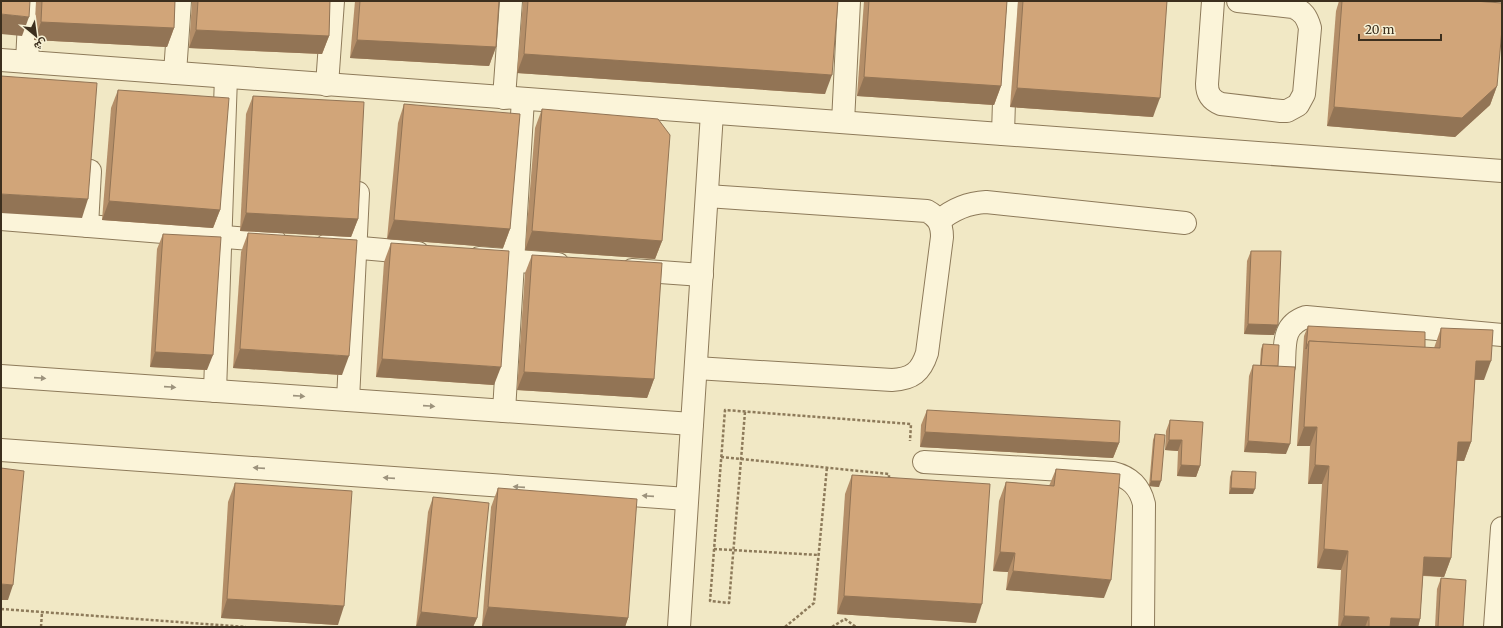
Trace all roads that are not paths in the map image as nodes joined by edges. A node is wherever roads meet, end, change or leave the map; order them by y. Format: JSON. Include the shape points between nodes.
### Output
{"nodes":[{"id":1,"x":30,"y":1,"type":"edge"},
{"id":2,"x":180,"y":1,"type":"edge"},
{"id":3,"x":333,"y":1,"type":"edge"},
{"id":4,"x":511,"y":1,"type":"edge"},
{"id":5,"x":849,"y":1,"type":"edge"},
{"id":6,"x":1007,"y":1,"type":"edge"},
{"id":7,"x":1213,"y":1,"type":"edge"},
{"id":8,"x":1238,"y":1,"type":"edge"},
{"id":9,"x":1,"y":60,"type":"edge"},
{"id":10,"x":27,"y":62,"type":"junction"},
{"id":11,"x":175,"y":73,"type":"junction"},
{"id":12,"x":226,"y":77,"type":"junction"},
{"id":13,"x":327,"y":85,"type":"junction"},
{"id":14,"x":363,"y":87,"type":"junction"},
{"id":15,"x":513,"y":98,"type":"junction"},
{"id":16,"x":362,"y":110,"type":"edge"},
{"id":17,"x":712,"y":113,"type":"junction"},
{"id":18,"x":843,"y":122,"type":"junction"},
{"id":19,"x":1003,"y":134,"type":"junction"},
{"id":20,"x":90,"y":155,"type":"edge"},
{"id":21,"x":359,"y":171,"type":"edge"},
{"id":22,"x":1502,"y":171,"type":"edge"},
{"id":23,"x":707,"y":196,"type":"junction"},
{"id":24,"x":1,"y":219,"type":"edge"},
{"id":25,"x":939,"y":221,"type":"junction"},
{"id":26,"x":1185,"y":223,"type":"dead end"},
{"id":27,"x":87,"y":226,"type":"junction"},
{"id":28,"x":221,"y":237,"type":"junction"},
{"id":29,"x":355,"y":247,"type":"junction"},
{"id":30,"x":434,"y":254,"type":"edge"},
{"id":31,"x":458,"y":256,"type":"edge"},
{"id":32,"x":513,"y":261,"type":"junction"},
{"id":33,"x":576,"y":266,"type":"edge"},
{"id":34,"x":615,"y":268,"type":"edge"},
{"id":35,"x":702,"y":275,"type":"junction"},
{"id":36,"x":1502,"y":335,"type":"edge"},
{"id":37,"x":1284,"y":366,"type":"edge"},
{"id":38,"x":696,"y":368,"type":"junction"},
{"id":39,"x":1,"y":376,"type":"edge"},
{"id":40,"x":215,"y":391,"type":"junction"},
{"id":41,"x":348,"y":400,"type":"junction"},
{"id":42,"x":504,"y":411,"type":"junction"},
{"id":43,"x":692,"y":424,"type":"junction"},
{"id":44,"x":1,"y":450,"type":"edge"},
{"id":45,"x":924,"y":462,"type":"dead end"},
{"id":46,"x":687,"y":499,"type":"junction"},
{"id":47,"x":1502,"y":528,"type":"edge"},
{"id":48,"x":679,"y":627,"type":"edge"},
{"id":49,"x":1143,"y":627,"type":"edge"},
{"id":50,"x":1495,"y":627,"type":"edge"}],
"edges":[{"from":1,"to":10,"type":"street"},
{"from":2,"to":11,"type":"street"},
{"from":3,"to":13,"type":"street"},
{"from":4,"to":15,"type":"street"},
{"from":5,"to":18,"type":"street"},
{"from":6,"to":19,"type":"street"},
{"from":7,"to":8,"type":"street","via":[[1207,84],[1210,96],[1221,104],[1281,111],[1293,108],[1298,105],[1304,94],[1310,28],[1308,21],[1299,10],[1292,7]]},
{"from":9,"to":10,"type":"street"},
{"from":10,"to":11,"type":"street","via":[[95,75]]},
{"from":11,"to":12,"type":"street"},
{"from":12,"to":13,"type":"street"},
{"from":12,"to":28,"type":"street"},
{"from":13,"to":14,"type":"street"},
{"from":14,"to":15,"type":"street"},
{"from":14,"to":16,"type":"street"},
{"from":15,"to":17,"type":"street"},
{"from":15,"to":32,"type":"street"},
{"from":17,"to":18,"type":"street"},
{"from":17,"to":23,"type":"street"},
{"from":18,"to":19,"type":"street"},
{"from":19,"to":22,"type":"street"},
{"from":20,"to":27,"type":"street"},
{"from":21,"to":29,"type":"street"},
{"from":23,"to":25,"type":"street","via":[[919,209],[934,215]]},
{"from":23,"to":35,"type":"street"},
{"from":24,"to":27,"type":"street"},
{"from":25,"to":26,"type":"street","via":[[956,209],[986,202]]},
{"from":25,"to":38,"type":"street","via":[[942,237],[928,353],[919,370],[911,376],[902,380],[892,380]]},
{"from":27,"to":28,"type":"street"},
{"from":28,"to":29,"type":"street"},
{"from":28,"to":40,"type":"street"},
{"from":29,"to":30,"type":"street"},
{"from":29,"to":41,"type":"street"},
{"from":31,"to":32,"type":"street"},
{"from":32,"to":33,"type":"street"},
{"from":32,"to":42,"type":"street"},
{"from":34,"to":35,"type":"street"},
{"from":35,"to":38,"type":"street"},
{"from":36,"to":37,"type":"street","via":[[1306,317],[1299,319],[1288,330]]},
{"from":38,"to":43,"type":"street"},
{"from":39,"to":40,"type":"street","one_way":true},
{"from":40,"to":41,"type":"street","one_way":true},
{"from":41,"to":42,"type":"street","one_way":true},
{"from":42,"to":43,"type":"street"},
{"from":43,"to":46,"type":"street"},
{"from":46,"to":44,"type":"street","one_way":true},
{"from":45,"to":49,"type":"street","via":[[1113,473],[1130,480],[1142,495],[1144,504]]},
{"from":46,"to":48,"type":"street"},
{"from":47,"to":50,"type":"street"}]}
